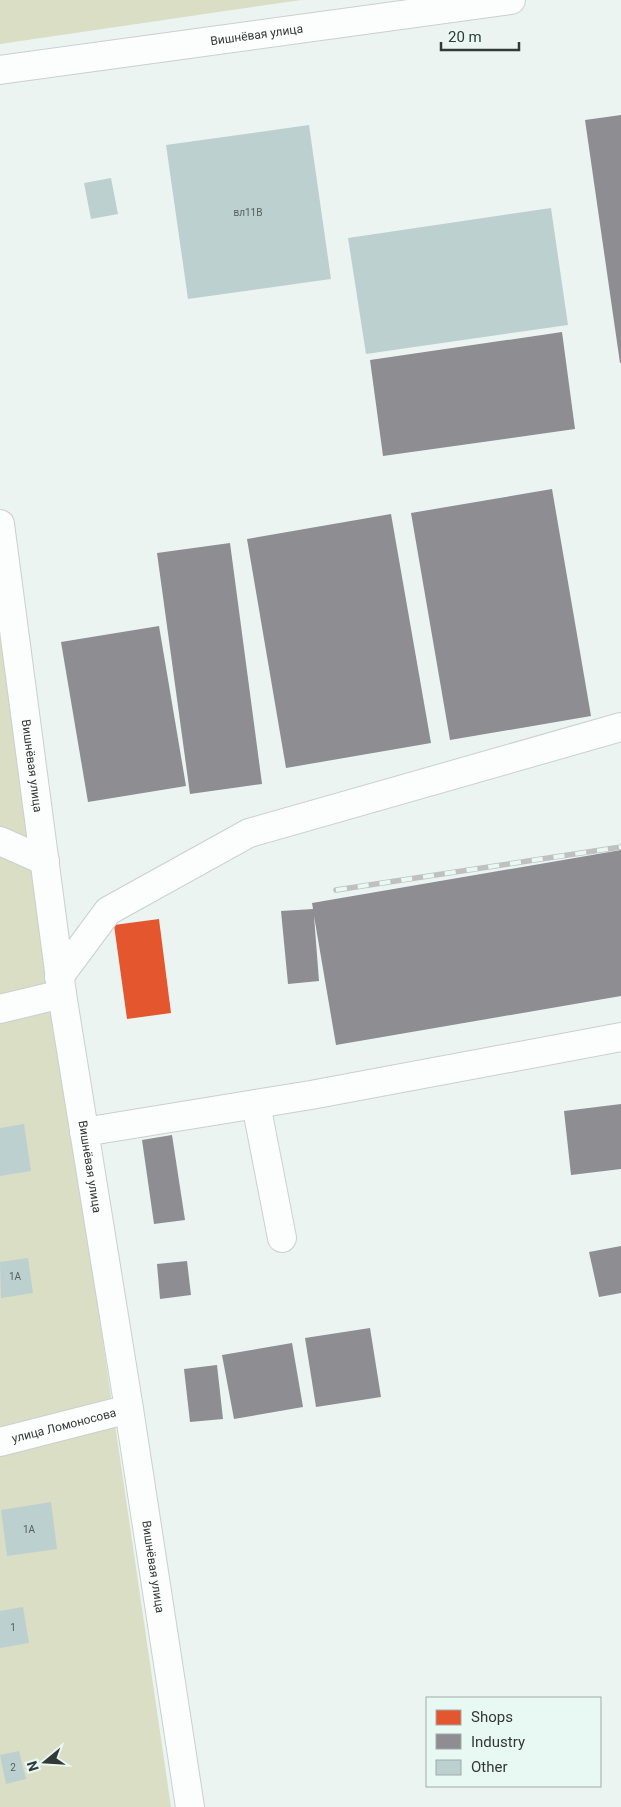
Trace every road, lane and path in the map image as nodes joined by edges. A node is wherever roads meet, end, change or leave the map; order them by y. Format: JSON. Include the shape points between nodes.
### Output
{"nodes":[{"id":1,"x":512,"y":0,"type":"edge"},
{"id":2,"x":0,"y":70,"type":"edge"},
{"id":3,"x":0,"y":524,"type":"edge"},
{"id":4,"x":621,"y":727,"type":"edge"},
{"id":5,"x":0,"y":841,"type":"edge"},
{"id":6,"x":45,"y":861,"type":"junction"},
{"id":7,"x":60,"y":985,"type":"junction"},
{"id":8,"x":0,"y":1009,"type":"edge"},
{"id":9,"x":621,"y":1037,"type":"edge"},
{"id":10,"x":256,"y":1104,"type":"junction"},
{"id":11,"x":84,"y":1132,"type":"junction"},
{"id":12,"x":282,"y":1238,"type":"dead end"},
{"id":13,"x":129,"y":1409,"type":"junction"},
{"id":14,"x":0,"y":1442,"type":"edge"},
{"id":15,"x":190,"y":1807,"type":"edge"}],
"edges":[{"from":1,"to":2,"type":"street","name":"Вишнёвая улица"},
{"from":3,"to":6,"type":"street","name":"Вишнёвая улица"},
{"from":4,"to":7,"type":"street","via":[[249,833],[108,911]]},
{"from":5,"to":6,"type":"street"},
{"from":6,"to":7,"type":"street","name":"Вишнёвая улица"},
{"from":7,"to":8,"type":"street"},
{"from":7,"to":11,"type":"street","name":"Вишнёвая улица"},
{"from":9,"to":10,"type":"street"},
{"from":10,"to":11,"type":"street"},
{"from":10,"to":12,"type":"street"},
{"from":11,"to":13,"type":"street","name":"Вишнёвая улица"},
{"from":13,"to":14,"type":"street","name":"улица Ломоносова"},
{"from":13,"to":15,"type":"street","name":"Вишнёвая улица"}]}
